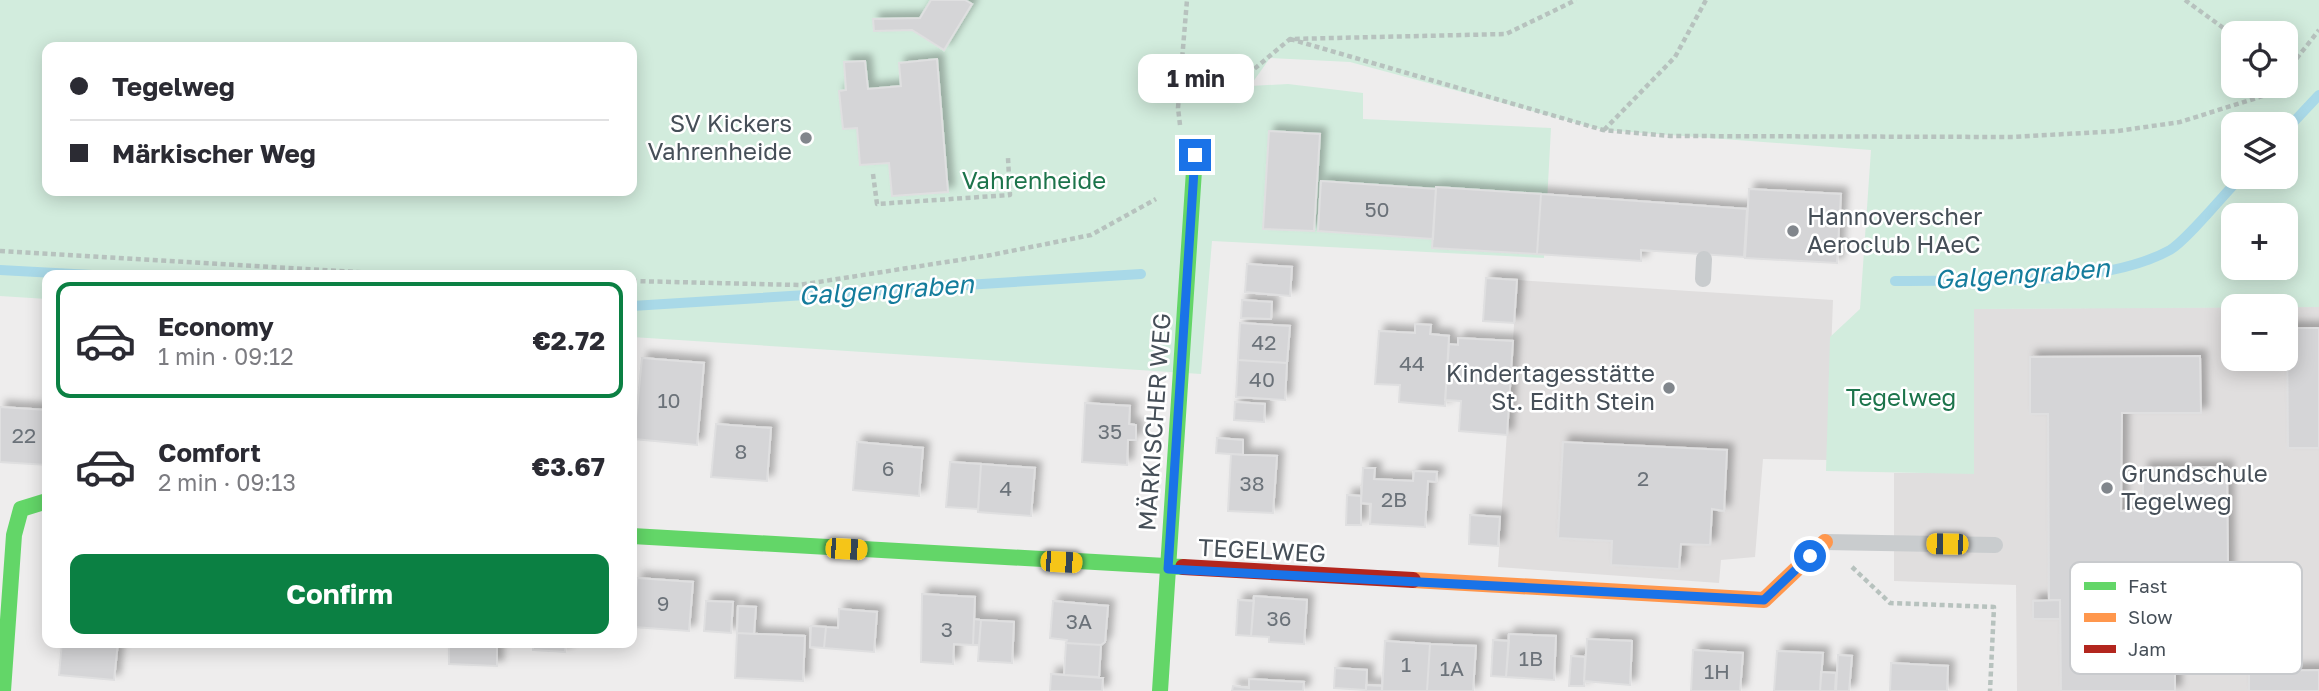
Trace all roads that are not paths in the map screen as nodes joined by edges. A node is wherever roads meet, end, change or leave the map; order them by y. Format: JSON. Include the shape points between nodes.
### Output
{"nodes":[{"id":1,"x":1195,"y":155,"type":"road end"},
{"id":2,"x":1704,"y":259,"type":"dead end"},
{"id":3,"x":1703,"y":279,"type":"dead end"},
{"id":4,"x":42,"y":503,"type":"edge"},
{"id":5,"x":637,"y":536,"type":"edge"},
{"id":6,"x":1825,"y":542,"type":"joint"},
{"id":7,"x":1995,"y":545,"type":"dead end"},
{"id":8,"x":1168,"y":569,"type":"junction"},
{"id":9,"x":3,"y":691,"type":"edge"},
{"id":10,"x":1160,"y":691,"type":"edge"}],
"edges":[{"from":1,"to":8,"type":"street","name":"MÄRKISCHER WEG"},
{"from":2,"to":3,"type":"lane"},
{"from":4,"to":9,"type":"street","via":[[21,509],[14,535]]},
{"from":5,"to":8,"type":"street","name":"TEGELWEG"},
{"from":6,"to":7,"type":"lane"},
{"from":6,"to":8,"type":"street","name":"TEGELWEG","via":[[1764,600]]},
{"from":8,"to":10,"type":"street","name":"MÄRKISCHER WEG"}]}
